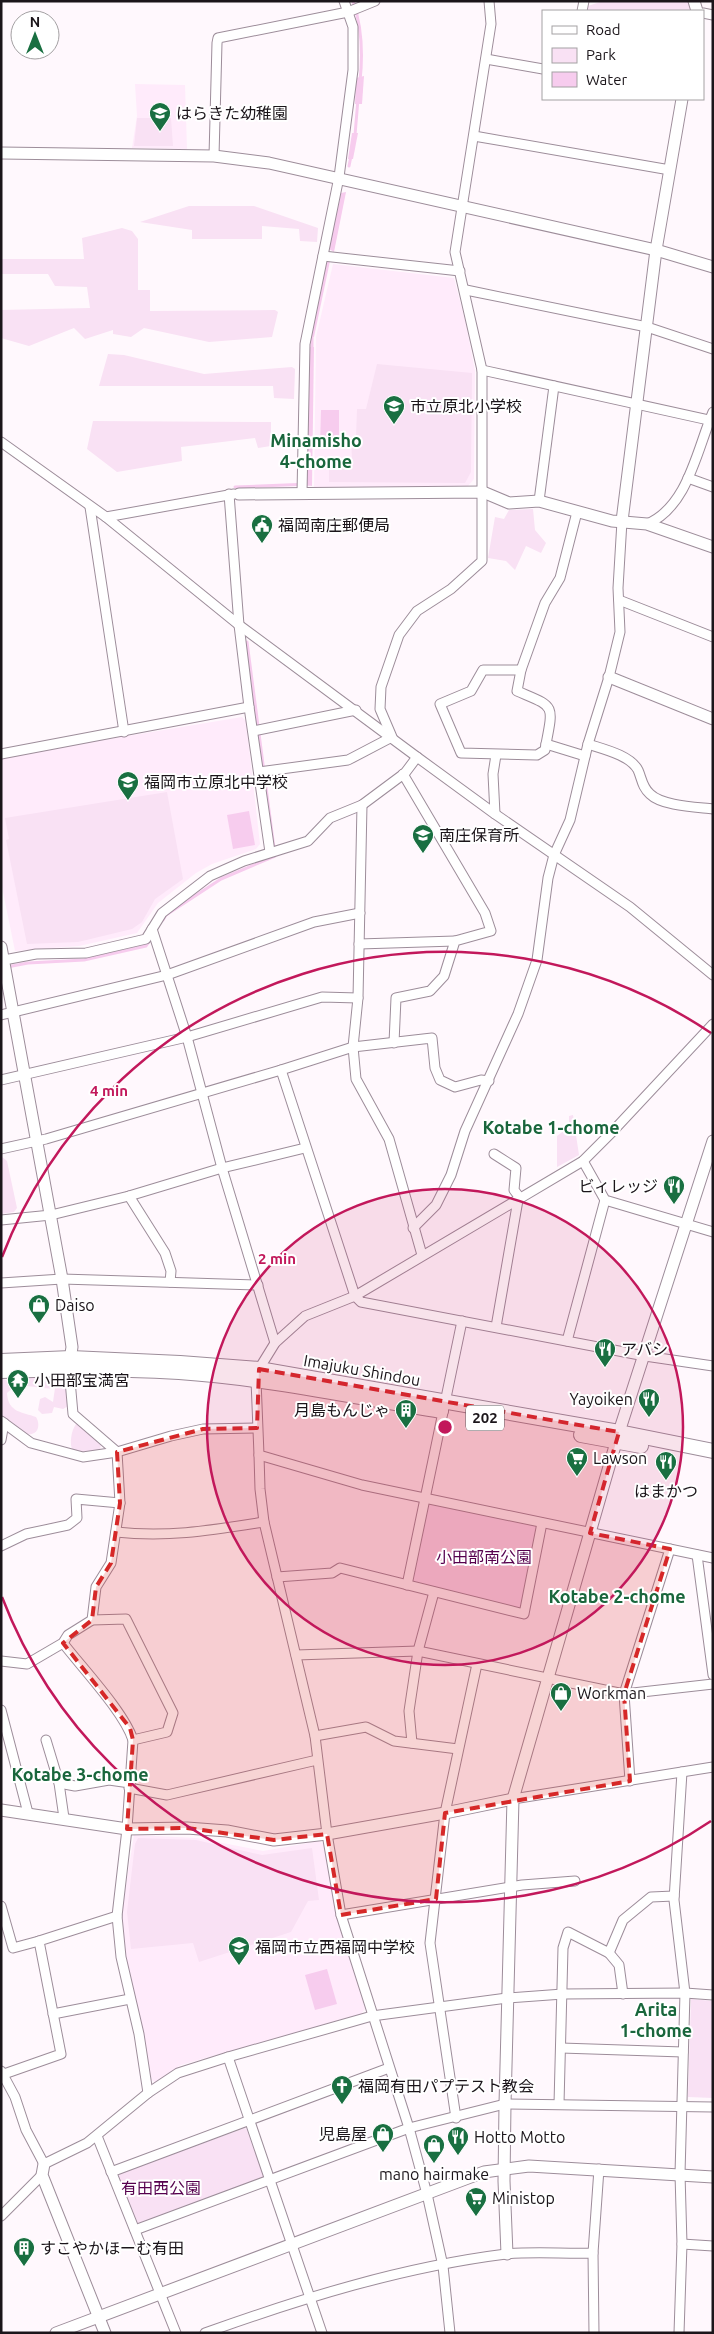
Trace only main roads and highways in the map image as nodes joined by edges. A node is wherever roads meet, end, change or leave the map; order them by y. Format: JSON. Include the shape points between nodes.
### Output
{"nodes":[{"id":1,"x":1,"y":1361,"type":"edge"},
{"id":2,"x":70,"y":1364,"type":"junction"},
{"id":3,"x":1,"y":1371,"type":"edge"},
{"id":4,"x":618,"y":1437,"type":"junction"},
{"id":5,"x":713,"y":1451,"type":"edge"},
{"id":6,"x":713,"y":1460,"type":"edge"}],
"edges":[{"from":1,"to":2,"type":"highway","name":"Imajuku Shindou","number":"202"},
{"from":2,"to":3,"type":"highway","name":"Imajuku Shindou","number":"202"},
{"from":2,"to":4,"type":"highway","name":"Imajuku Shindou","number":"202","via":[[257,1375]]},
{"from":4,"to":5,"type":"highway","name":"Imajuku Shindou","number":"202"},
{"from":4,"to":6,"type":"highway","name":"Imajuku Shindou","number":"202"}]}
